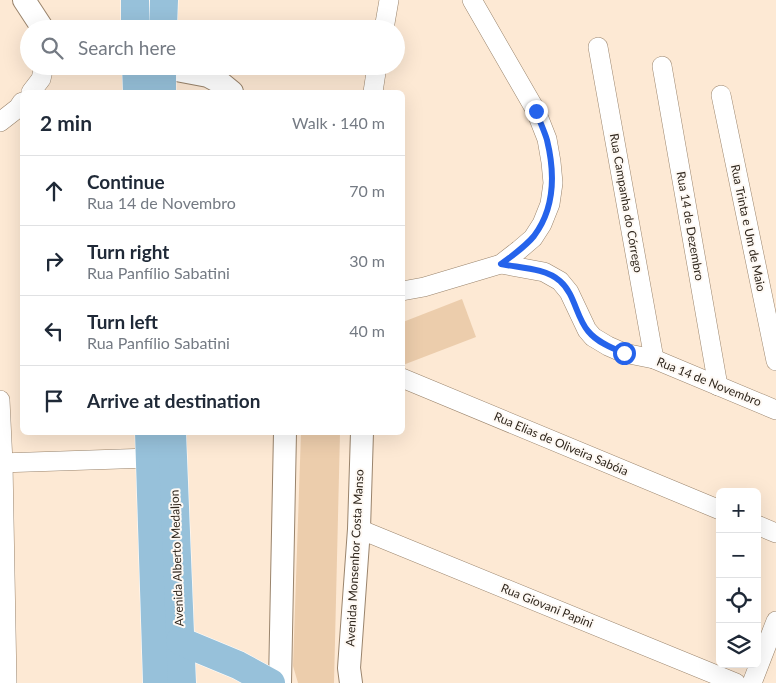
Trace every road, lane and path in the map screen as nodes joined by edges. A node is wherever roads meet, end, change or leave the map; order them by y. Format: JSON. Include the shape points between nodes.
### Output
{"nodes":[{"id":1,"x":24,"y":0,"type":"edge"},
{"id":2,"x":135,"y":0,"type":"edge"},
{"id":3,"x":164,"y":0,"type":"edge"},
{"id":4,"x":390,"y":0,"type":"edge"},
{"id":5,"x":472,"y":0,"type":"edge"},
{"id":6,"x":37,"y":20,"type":"edge"},
{"id":7,"x":135,"y":20,"type":"edge"},
{"id":8,"x":163,"y":20,"type":"edge"},
{"id":9,"x":386,"y":20,"type":"edge"},
{"id":10,"x":598,"y":47,"type":"dead end"},
{"id":11,"x":662,"y":66,"type":"dead end"},
{"id":12,"x":43,"y":75,"type":"edge"},
{"id":13,"x":152,"y":75,"type":"edge"},
{"id":14,"x":195,"y":75,"type":"edge"},
{"id":15,"x":375,"y":75,"type":"edge"},
{"id":16,"x":33,"y":90,"type":"edge"},
{"id":17,"x":139,"y":90,"type":"edge"},
{"id":18,"x":229,"y":90,"type":"edge"},
{"id":19,"x":373,"y":90,"type":"edge"},
{"id":20,"x":721,"y":95,"type":"dead end"},
{"id":21,"x":20,"y":105,"type":"edge"},
{"id":22,"x":0,"y":122,"type":"edge"},
{"id":23,"x":501,"y":264,"type":"junction"},
{"id":24,"x":405,"y":290,"type":"edge"},
{"id":25,"x":654,"y":359,"type":"junction"},
{"id":26,"x":776,"y":361,"type":"edge"},
{"id":27,"x":405,"y":379,"type":"edge"},
{"id":28,"x":718,"y":386,"type":"junction"},
{"id":29,"x":0,"y":400,"type":"edge"},
{"id":30,"x":776,"y":410,"type":"edge"},
{"id":31,"x":172,"y":435,"type":"edge"},
{"id":32,"x":285,"y":435,"type":"edge"},
{"id":33,"x":362,"y":435,"type":"edge"},
{"id":34,"x":150,"y":445,"type":"edge"},
{"id":35,"x":1,"y":463,"type":"edge"},
{"id":36,"x":716,"y":508,"type":"edge"},
{"id":37,"x":761,"y":527,"type":"edge"},
{"id":38,"x":359,"y":529,"type":"junction"},
{"id":39,"x":776,"y":533,"type":"edge"},
{"id":40,"x":776,"y":621,"type":"edge"},
{"id":41,"x":180,"y":641,"type":"junction"},
{"id":42,"x":7,"y":683,"type":"edge"},
{"id":43,"x":157,"y":683,"type":"edge"},
{"id":44,"x":182,"y":683,"type":"edge"},
{"id":45,"x":271,"y":683,"type":"edge"},
{"id":46,"x":280,"y":683,"type":"edge"},
{"id":47,"x":351,"y":683,"type":"edge"},
{"id":48,"x":736,"y":683,"type":"edge"},
{"id":49,"x":752,"y":683,"type":"edge"}],
"edges":[{"from":1,"to":6,"type":"street"},
{"from":2,"to":7,"type":"main road"},
{"from":3,"to":8,"type":"main road"},
{"from":4,"to":9,"type":"street"},
{"from":5,"to":23,"type":"street","via":[[536,111],[551,162],[550,204],[542,224],[533,238]]},
{"from":10,"to":25,"type":"street","name":"Rua Campanha do Córrego"},
{"from":11,"to":28,"type":"street","name":"Rua 14 de Dezembro"},
{"from":12,"to":16,"type":"street"},
{"from":13,"to":17,"type":"main road"},
{"from":14,"to":18,"type":"street","via":[[208,76]]},
{"from":15,"to":19,"type":"street"},
{"from":20,"to":26,"type":"street","name":"Rua Trinta e Um de Maio"},
{"from":21,"to":22,"type":"street"},
{"from":23,"to":24,"type":"street"},
{"from":23,"to":25,"type":"street","name":"Rua 14 de Novembro","via":[[544,272],[560,281],[594,337],[624,353]]},
{"from":25,"to":28,"type":"street","name":"Rua 14 de Novembro"},
{"from":27,"to":36,"type":"street","name":"Rua Elias de Oliveira Sabóia"},
{"from":28,"to":30,"type":"street","name":"Rua 14 de Novembro"},
{"from":29,"to":35,"type":"street"},
{"from":31,"to":41,"type":"main road","name":"Avenida Alberto Medaljon"},
{"from":32,"to":46,"type":"street"},
{"from":33,"to":38,"type":"street","name":"Avenida Monsenhor Costa Manso"},
{"from":34,"to":35,"type":"street"},
{"from":34,"to":43,"type":"main road","name":"Avenida Alberto Medaljon"},
{"from":35,"to":42,"type":"street"},
{"from":37,"to":39,"type":"street"},
{"from":38,"to":47,"type":"street","name":"Avenida Monsenhor Costa Manso","via":[[349,668]]},
{"from":38,"to":48,"type":"street","name":"Rua Giovani Papini"},
{"from":40,"to":49,"type":"street"},
{"from":41,"to":44,"type":"main road","name":"Avenida Alberto Medaljon"},
{"from":41,"to":45,"type":"main road","via":[[238,665]]}]}
